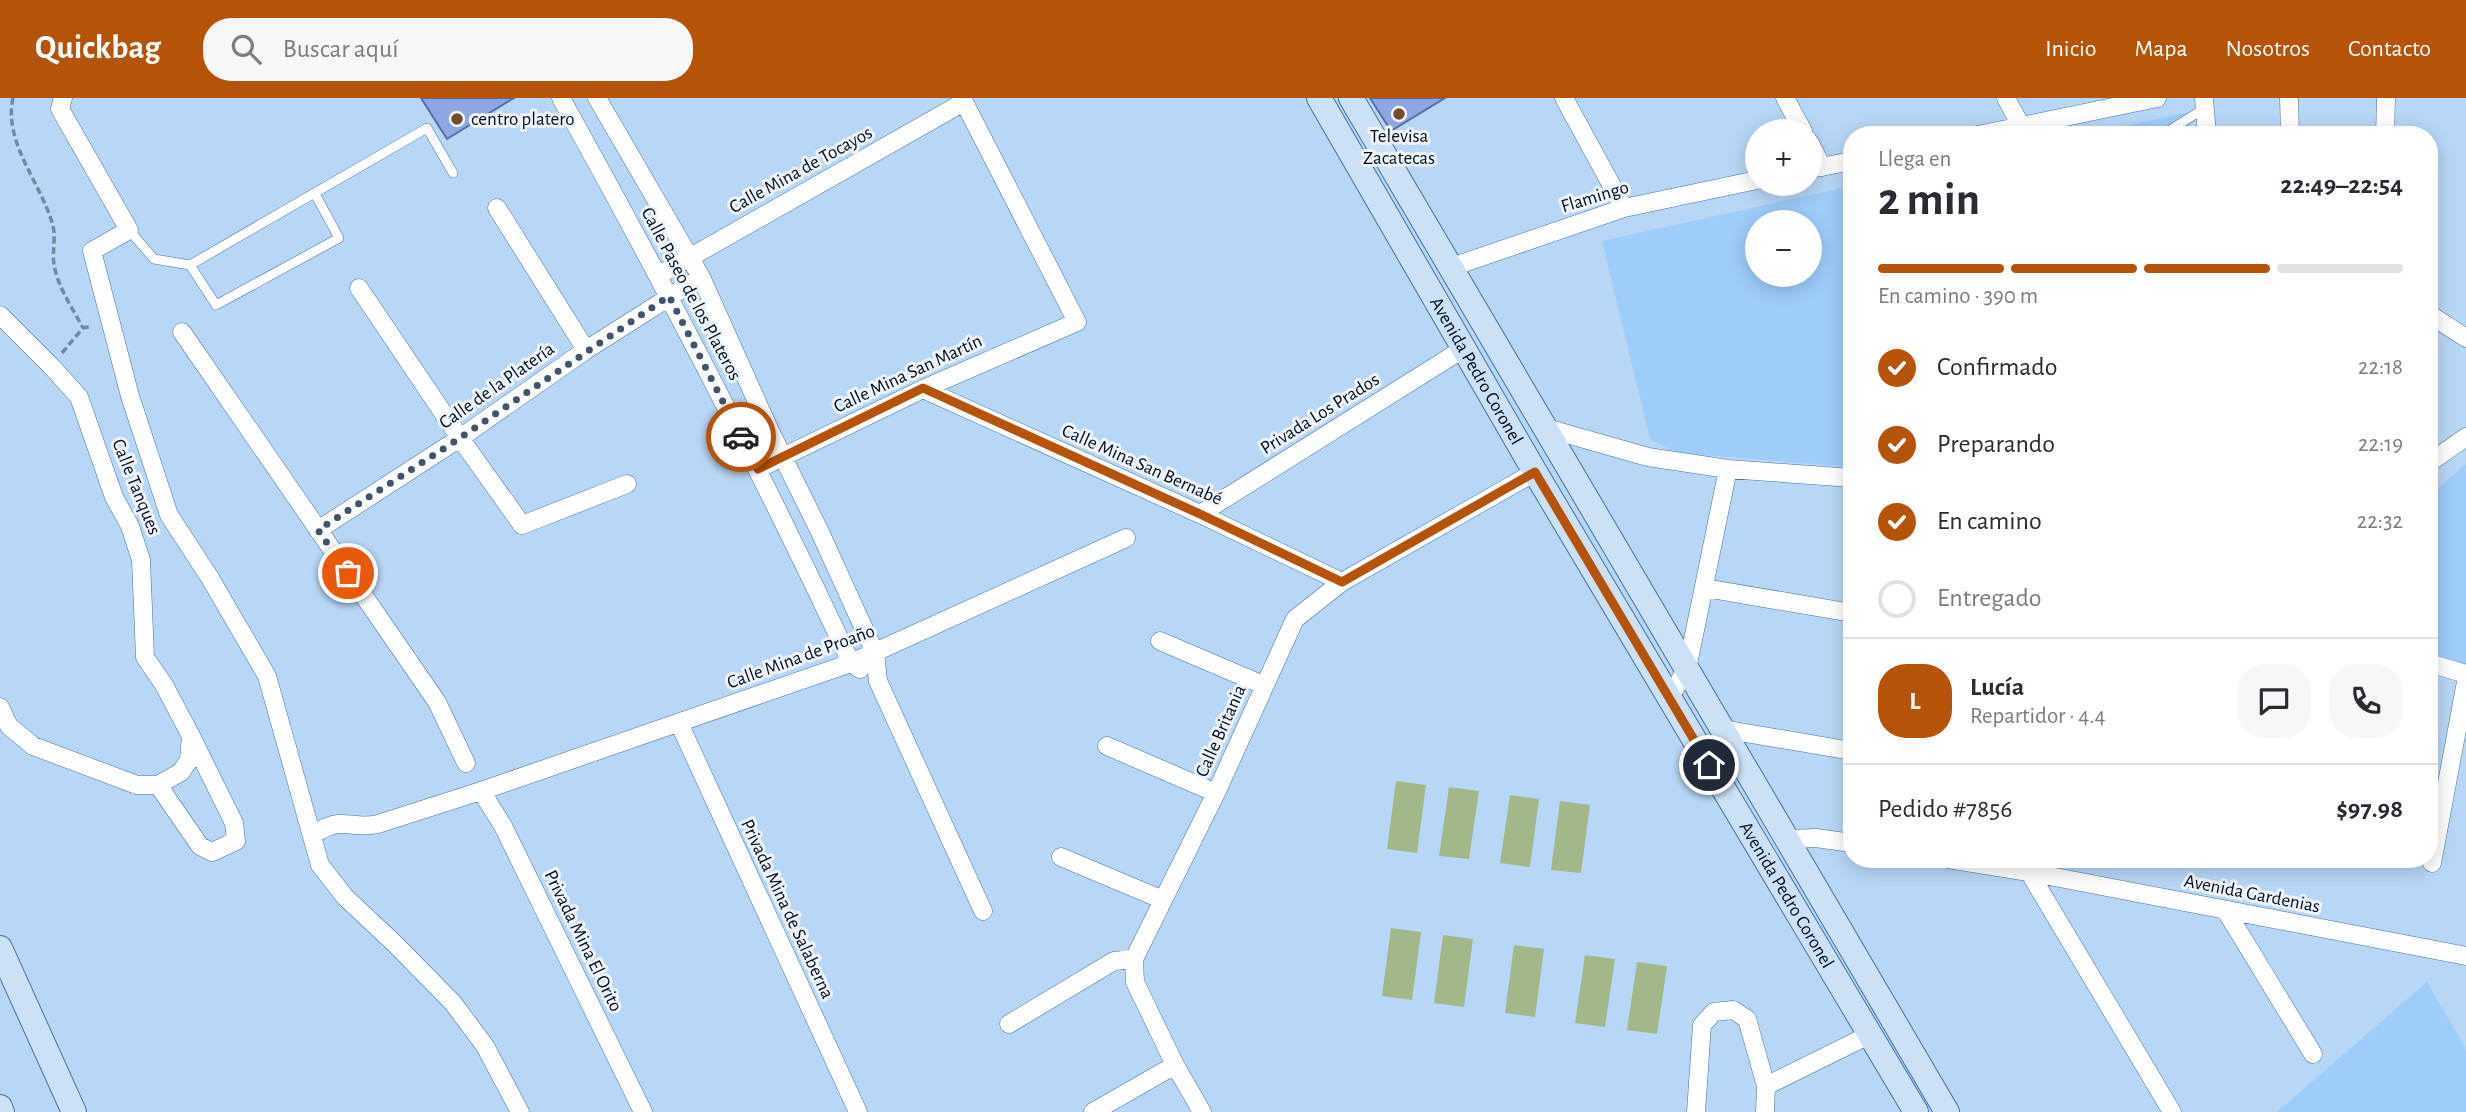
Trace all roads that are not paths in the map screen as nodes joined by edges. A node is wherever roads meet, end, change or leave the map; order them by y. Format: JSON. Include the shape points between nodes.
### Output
{"nodes":[{"id":1,"x":63,"y":98,"type":"edge"},
{"id":2,"x":561,"y":98,"type":"edge"},
{"id":3,"x":597,"y":98,"type":"edge"},
{"id":4,"x":1318,"y":98,"type":"edge"},
{"id":5,"x":1351,"y":98,"type":"edge"},
{"id":6,"x":1564,"y":98,"type":"edge"},
{"id":7,"x":1786,"y":98,"type":"edge"},
{"id":8,"x":2006,"y":98,"type":"edge"},
{"id":9,"x":2157,"y":98,"type":"edge"},
{"id":10,"x":2289,"y":98,"type":"edge"},
{"id":11,"x":2386,"y":98,"type":"edge"},
{"id":12,"x":2204,"y":103,"type":"edge"},
{"id":13,"x":1797,"y":119,"type":"edge"},
{"id":14,"x":2021,"y":126,"type":"joint"},
{"id":15,"x":2174,"y":126,"type":"edge"},
{"id":16,"x":2206,"y":126,"type":"edge"},
{"id":17,"x":2290,"y":126,"type":"edge"},
{"id":18,"x":2385,"y":126,"type":"edge"},
{"id":19,"x":1374,"y":138,"type":"junction"},
{"id":20,"x":1350,"y":152,"type":"junction"},
{"id":21,"x":1843,"y":163,"type":"edge"},
{"id":22,"x":1822,"y":167,"type":"edge"},
{"id":23,"x":453,"y":173,"type":"dead end"},
{"id":24,"x":1745,"y":183,"type":"edge"},
{"id":25,"x":315,"y":194,"type":"junction"},
{"id":26,"x":497,"y":208,"type":"dead end"},
{"id":27,"x":1624,"y":208,"type":"junction"},
{"id":28,"x":129,"y":230,"type":"junction"},
{"id":29,"x":690,"y":257,"type":"junction"},
{"id":30,"x":190,"y":265,"type":"junction"},
{"id":31,"x":1449,"y":268,"type":"junction"},
{"id":32,"x":659,"y":275,"type":"junction"},
{"id":33,"x":701,"y":277,"type":"junction"},
{"id":34,"x":359,"y":288,"type":"dead end"},
{"id":35,"x":669,"y":296,"type":"junction"},
{"id":36,"x":0,"y":315,"type":"edge"},
{"id":37,"x":2438,"y":320,"type":"edge"},
{"id":38,"x":1077,"y":322,"type":"joint"},
{"id":39,"x":182,"y":332,"type":"dead end"},
{"id":40,"x":2466,"y":338,"type":"edge"},
{"id":41,"x":1463,"y":349,"type":"junction"},
{"id":42,"x":586,"y":351,"type":"junction"},
{"id":43,"x":923,"y":388,"type":"junction"},
{"id":44,"x":1546,"y":428,"type":"junction"},
{"id":45,"x":2466,"y":437,"type":"edge"},
{"id":46,"x":460,"y":438,"type":"junction"},
{"id":47,"x":2438,"y":455,"type":"edge"},
{"id":48,"x":783,"y":456,"type":"junction"},
{"id":49,"x":1728,"y":468,"type":"junction"},
{"id":50,"x":758,"y":469,"type":"junction"},
{"id":51,"x":1535,"y":472,"type":"junction"},
{"id":52,"x":1843,"y":477,"type":"edge"},
{"id":53,"x":627,"y":484,"type":"dead end"},
{"id":54,"x":1200,"y":514,"type":"junction"},
{"id":55,"x":318,"y":530,"type":"junction"},
{"id":56,"x":1126,"y":538,"type":"dead end"},
{"id":57,"x":1342,"y":582,"type":"junction"},
{"id":58,"x":1705,"y":588,"type":"junction"},
{"id":59,"x":1843,"y":611,"type":"edge"},
{"id":60,"x":1160,"y":641,"type":"dead end"},
{"id":61,"x":875,"y":653,"type":"junction"},
{"id":62,"x":851,"y":663,"type":"junction"},
{"id":63,"x":2438,"y":666,"type":"edge"},
{"id":64,"x":1687,"y":669,"type":"junction"},
{"id":65,"x":2466,"y":674,"type":"edge"},
{"id":66,"x":878,"y":681,"type":"junction"},
{"id":67,"x":2466,"y":682,"type":"edge"},
{"id":68,"x":1263,"y":685,"type":"junction"},
{"id":69,"x":1669,"y":698,"type":"junction"},
{"id":70,"x":0,"y":707,"type":"edge"},
{"id":71,"x":679,"y":723,"type":"junction"},
{"id":72,"x":1722,"y":729,"type":"junction"},
{"id":73,"x":191,"y":736,"type":"junction"},
{"id":74,"x":1107,"y":746,"type":"dead end"},
{"id":75,"x":1843,"y":749,"type":"edge"},
{"id":76,"x":466,"y":763,"type":"dead end"},
{"id":77,"x":158,"y":785,"type":"junction"},
{"id":78,"x":481,"y":791,"type":"junction"},
{"id":79,"x":1216,"y":793,"type":"junction"},
{"id":80,"x":2438,"y":831,"type":"edge"},
{"id":81,"x":312,"y":835,"type":"junction"},
{"id":82,"x":1789,"y":839,"type":"junction"},
{"id":83,"x":1843,"y":842,"type":"edge"},
{"id":84,"x":1060,"y":857,"type":"dead end"},
{"id":85,"x":2004,"y":868,"type":"edge"},
{"id":86,"x":2029,"y":872,"type":"junction"},
{"id":87,"x":1163,"y":900,"type":"junction"},
{"id":88,"x":982,"y":911,"type":"dead end"},
{"id":89,"x":2227,"y":911,"type":"junction"},
{"id":90,"x":0,"y":948,"type":"edge"},
{"id":91,"x":2466,"y":956,"type":"edge"},
{"id":92,"x":1134,"y":959,"type":"junction"},
{"id":93,"x":1009,"y":1024,"type":"dead end"},
{"id":94,"x":1870,"y":1035,"type":"junction"},
{"id":95,"x":2313,"y":1054,"type":"dead end"},
{"id":96,"x":1175,"y":1065,"type":"junction"},
{"id":97,"x":1766,"y":1086,"type":"junction"},
{"id":98,"x":0,"y":1107,"type":"edge"},
{"id":99,"x":2,"y":1112,"type":"edge"},
{"id":100,"x":74,"y":1112,"type":"edge"},
{"id":101,"x":520,"y":1112,"type":"edge"},
{"id":102,"x":643,"y":1112,"type":"edge"},
{"id":103,"x":858,"y":1112,"type":"edge"},
{"id":104,"x":1093,"y":1112,"type":"edge"},
{"id":105,"x":1202,"y":1112,"type":"edge"},
{"id":106,"x":1696,"y":1112,"type":"edge"},
{"id":107,"x":1765,"y":1112,"type":"edge"},
{"id":108,"x":1916,"y":1112,"type":"edge"},
{"id":109,"x":1947,"y":1112,"type":"edge"},
{"id":110,"x":2172,"y":1112,"type":"edge"}],
"edges":[{"from":1,"to":28,"type":"street","via":[[60,109]]},
{"from":2,"to":32,"type":"street","name":"Calle Paseo de los Plateros"},
{"from":3,"to":29,"type":"street","name":"Calle Paseo de los Plateros"},
{"from":4,"to":20,"type":"main road","name":"Avenida Pedro Coronel"},
{"from":5,"to":19,"type":"main road","name":"Avenida Pedro Coronel"},
{"from":6,"to":27,"type":"street"},
{"from":7,"to":13,"type":"street"},
{"from":8,"to":14,"type":"street"},
{"from":9,"to":14,"type":"street"},
{"from":10,"to":17,"type":"street"},
{"from":11,"to":18,"type":"street"},
{"from":12,"to":15,"type":"lane"},
{"from":12,"to":16,"type":"street"},
{"from":19,"to":20,"type":"main road"},
{"from":19,"to":31,"type":"main road","name":"Avenida Pedro Coronel"},
{"from":20,"to":41,"type":"main road","name":"Avenida Pedro Coronel"},
{"from":21,"to":22,"type":"street"},
{"from":23,"to":25,"type":"lane","via":[[427,128]]},
{"from":24,"to":27,"type":"street","name":"Flamingo"},
{"from":25,"to":30,"type":"lane"},
{"from":25,"to":30,"type":"lane","via":[[339,238],[216,305]]},
{"from":26,"to":42,"type":"street"},
{"from":27,"to":31,"type":"street","name":"Flamingo"},
{"from":28,"to":30,"type":"lane","via":[[153,259]]},
{"from":28,"to":81,"type":"street","via":[[92,251],[130,396],[169,515],[267,676]]},
{"from":29,"to":32,"type":"street","name":"Calle Mina de Tocayos"},
{"from":29,"to":33,"type":"street","name":"Calle Paseo de los Plateros"},
{"from":29,"to":38,"type":"street","name":"Calle Mina de Tocayos","via":[[964,102]]},
{"from":31,"to":44,"type":"main road","name":"Avenida Pedro Coronel"},
{"from":32,"to":35,"type":"street","name":"Calle Paseo de los Plateros"},
{"from":33,"to":35,"type":"street","name":"Calle de la Platería"},
{"from":33,"to":48,"type":"street","name":"Calle Paseo de los Plateros"},
{"from":34,"to":46,"type":"street"},
{"from":35,"to":42,"type":"street","name":"Calle de la Platería"},
{"from":35,"to":50,"type":"street","name":"Calle Paseo de los Plateros"},
{"from":36,"to":73,"type":"street","name":"Calle Tanques","via":[[79,397],[141,560],[145,657]]},
{"from":37,"to":40,"type":"street"},
{"from":38,"to":43,"type":"street","name":"Calle Mina San Martín"},
{"from":39,"to":55,"type":"street"},
{"from":41,"to":51,"type":"main road","name":"Avenida Pedro Coronel"},
{"from":41,"to":54,"type":"street","name":"Privada Los Prados"},
{"from":42,"to":46,"type":"street","name":"Calle de la Platería"},
{"from":43,"to":48,"type":"street","name":"Calle Mina San Martín"},
{"from":43,"to":54,"type":"street","name":"Calle Mina San Bernabé"},
{"from":44,"to":49,"type":"street","via":[[1648,457]]},
{"from":44,"to":64,"type":"main road","name":"Avenida Pedro Coronel"},
{"from":45,"to":47,"type":"street"},
{"from":46,"to":53,"type":"street","via":[[523,525]]},
{"from":46,"to":55,"type":"street","name":"Calle de la Platería"},
{"from":48,"to":50,"type":"street","name":"Calle Mina San Martín"},
{"from":48,"to":61,"type":"street","name":"Calle Paseo de los Plateros"},
{"from":49,"to":52,"type":"street"},
{"from":49,"to":58,"type":"street"},
{"from":50,"to":62,"type":"street","name":"Calle Paseo de los Plateros"},
{"from":51,"to":57,"type":"street","name":"Calle Britania"},
{"from":51,"to":69,"type":"main road","name":"Avenida Pedro Coronel"},
{"from":54,"to":57,"type":"street","name":"Calle Mina San Bernabé"},
{"from":55,"to":76,"type":"street","via":[[437,702]]},
{"from":56,"to":61,"type":"street","name":"Calle Mina de Proaño"},
{"from":57,"to":68,"type":"street","name":"Calle Britania","via":[[1295,619]]},
{"from":58,"to":59,"type":"street"},
{"from":58,"to":64,"type":"street"},
{"from":60,"to":68,"type":"street"},
{"from":61,"to":62,"type":"street","name":"Calle Mina de Proaño"},
{"from":61,"to":66,"type":"street","name":"Calle Paseo de los Plateros"},
{"from":62,"to":66,"type":"street"},
{"from":62,"to":71,"type":"street","name":"Calle Mina de Proaño"},
{"from":63,"to":65,"type":"street"},
{"from":64,"to":69,"type":"street"},
{"from":64,"to":72,"type":"main road","name":"Avenida Pedro Coronel"},
{"from":66,"to":88,"type":"street"},
{"from":67,"to":80,"type":"street"},
{"from":68,"to":79,"type":"street","name":"Calle Britania"},
{"from":69,"to":94,"type":"main road","name":"Avenida Pedro Coronel"},
{"from":70,"to":77,"type":"street","via":[[9,726],[33,746],[137,785]]},
{"from":71,"to":78,"type":"street","name":"Calle Mina de Proaño"},
{"from":71,"to":103,"type":"street","name":"Privada Mina de Salaberna"},
{"from":72,"to":75,"type":"street"},
{"from":72,"to":82,"type":"main road","name":"Avenida Pedro Coronel"},
{"from":73,"to":77,"type":"street","via":[[189,760],[181,772]]},
{"from":73,"to":77,"type":"street","name":"Calle Tanques","via":[[234,823],[236,841],[212,852],[200,846]]},
{"from":74,"to":79,"type":"street"},
{"from":78,"to":81,"type":"street","name":"Calle Mina de Proaño","via":[[378,824],[340,824]]},
{"from":78,"to":102,"type":"street","name":"Privada Mina El Orito","via":[[503,826]]},
{"from":79,"to":87,"type":"street","name":"Calle Britania"},
{"from":81,"to":101,"type":"street","via":[[320,865],[345,897],[453,1003],[485,1046]]},
{"from":82,"to":83,"type":"street"},
{"from":82,"to":109,"type":"main road","name":"Avenida Pedro Coronel"},
{"from":84,"to":87,"type":"street"},
{"from":85,"to":86,"type":"street","name":"Avenida Gardenias"},
{"from":86,"to":89,"type":"street","name":"Avenida Gardenias"},
{"from":86,"to":110,"type":"street"},
{"from":87,"to":92,"type":"street","name":"Calle Britania"},
{"from":89,"to":91,"type":"street","name":"Avenida Gardenias"},
{"from":89,"to":95,"type":"street"},
{"from":90,"to":100,"type":"main road"},
{"from":92,"to":93,"type":"street","via":[[1114,961]]},
{"from":92,"to":96,"type":"street","via":[[1135,982]]},
{"from":94,"to":97,"type":"street"},
{"from":94,"to":108,"type":"main road","name":"Avenida Pedro Coronel"},
{"from":96,"to":104,"type":"street"},
{"from":96,"to":105,"type":"street"},
{"from":97,"to":106,"type":"street","via":[[1747,1019],[1733,1010],[1714,1012],[1702,1025]]},
{"from":97,"to":107,"type":"street"},
{"from":98,"to":99,"type":"main road"}]}
